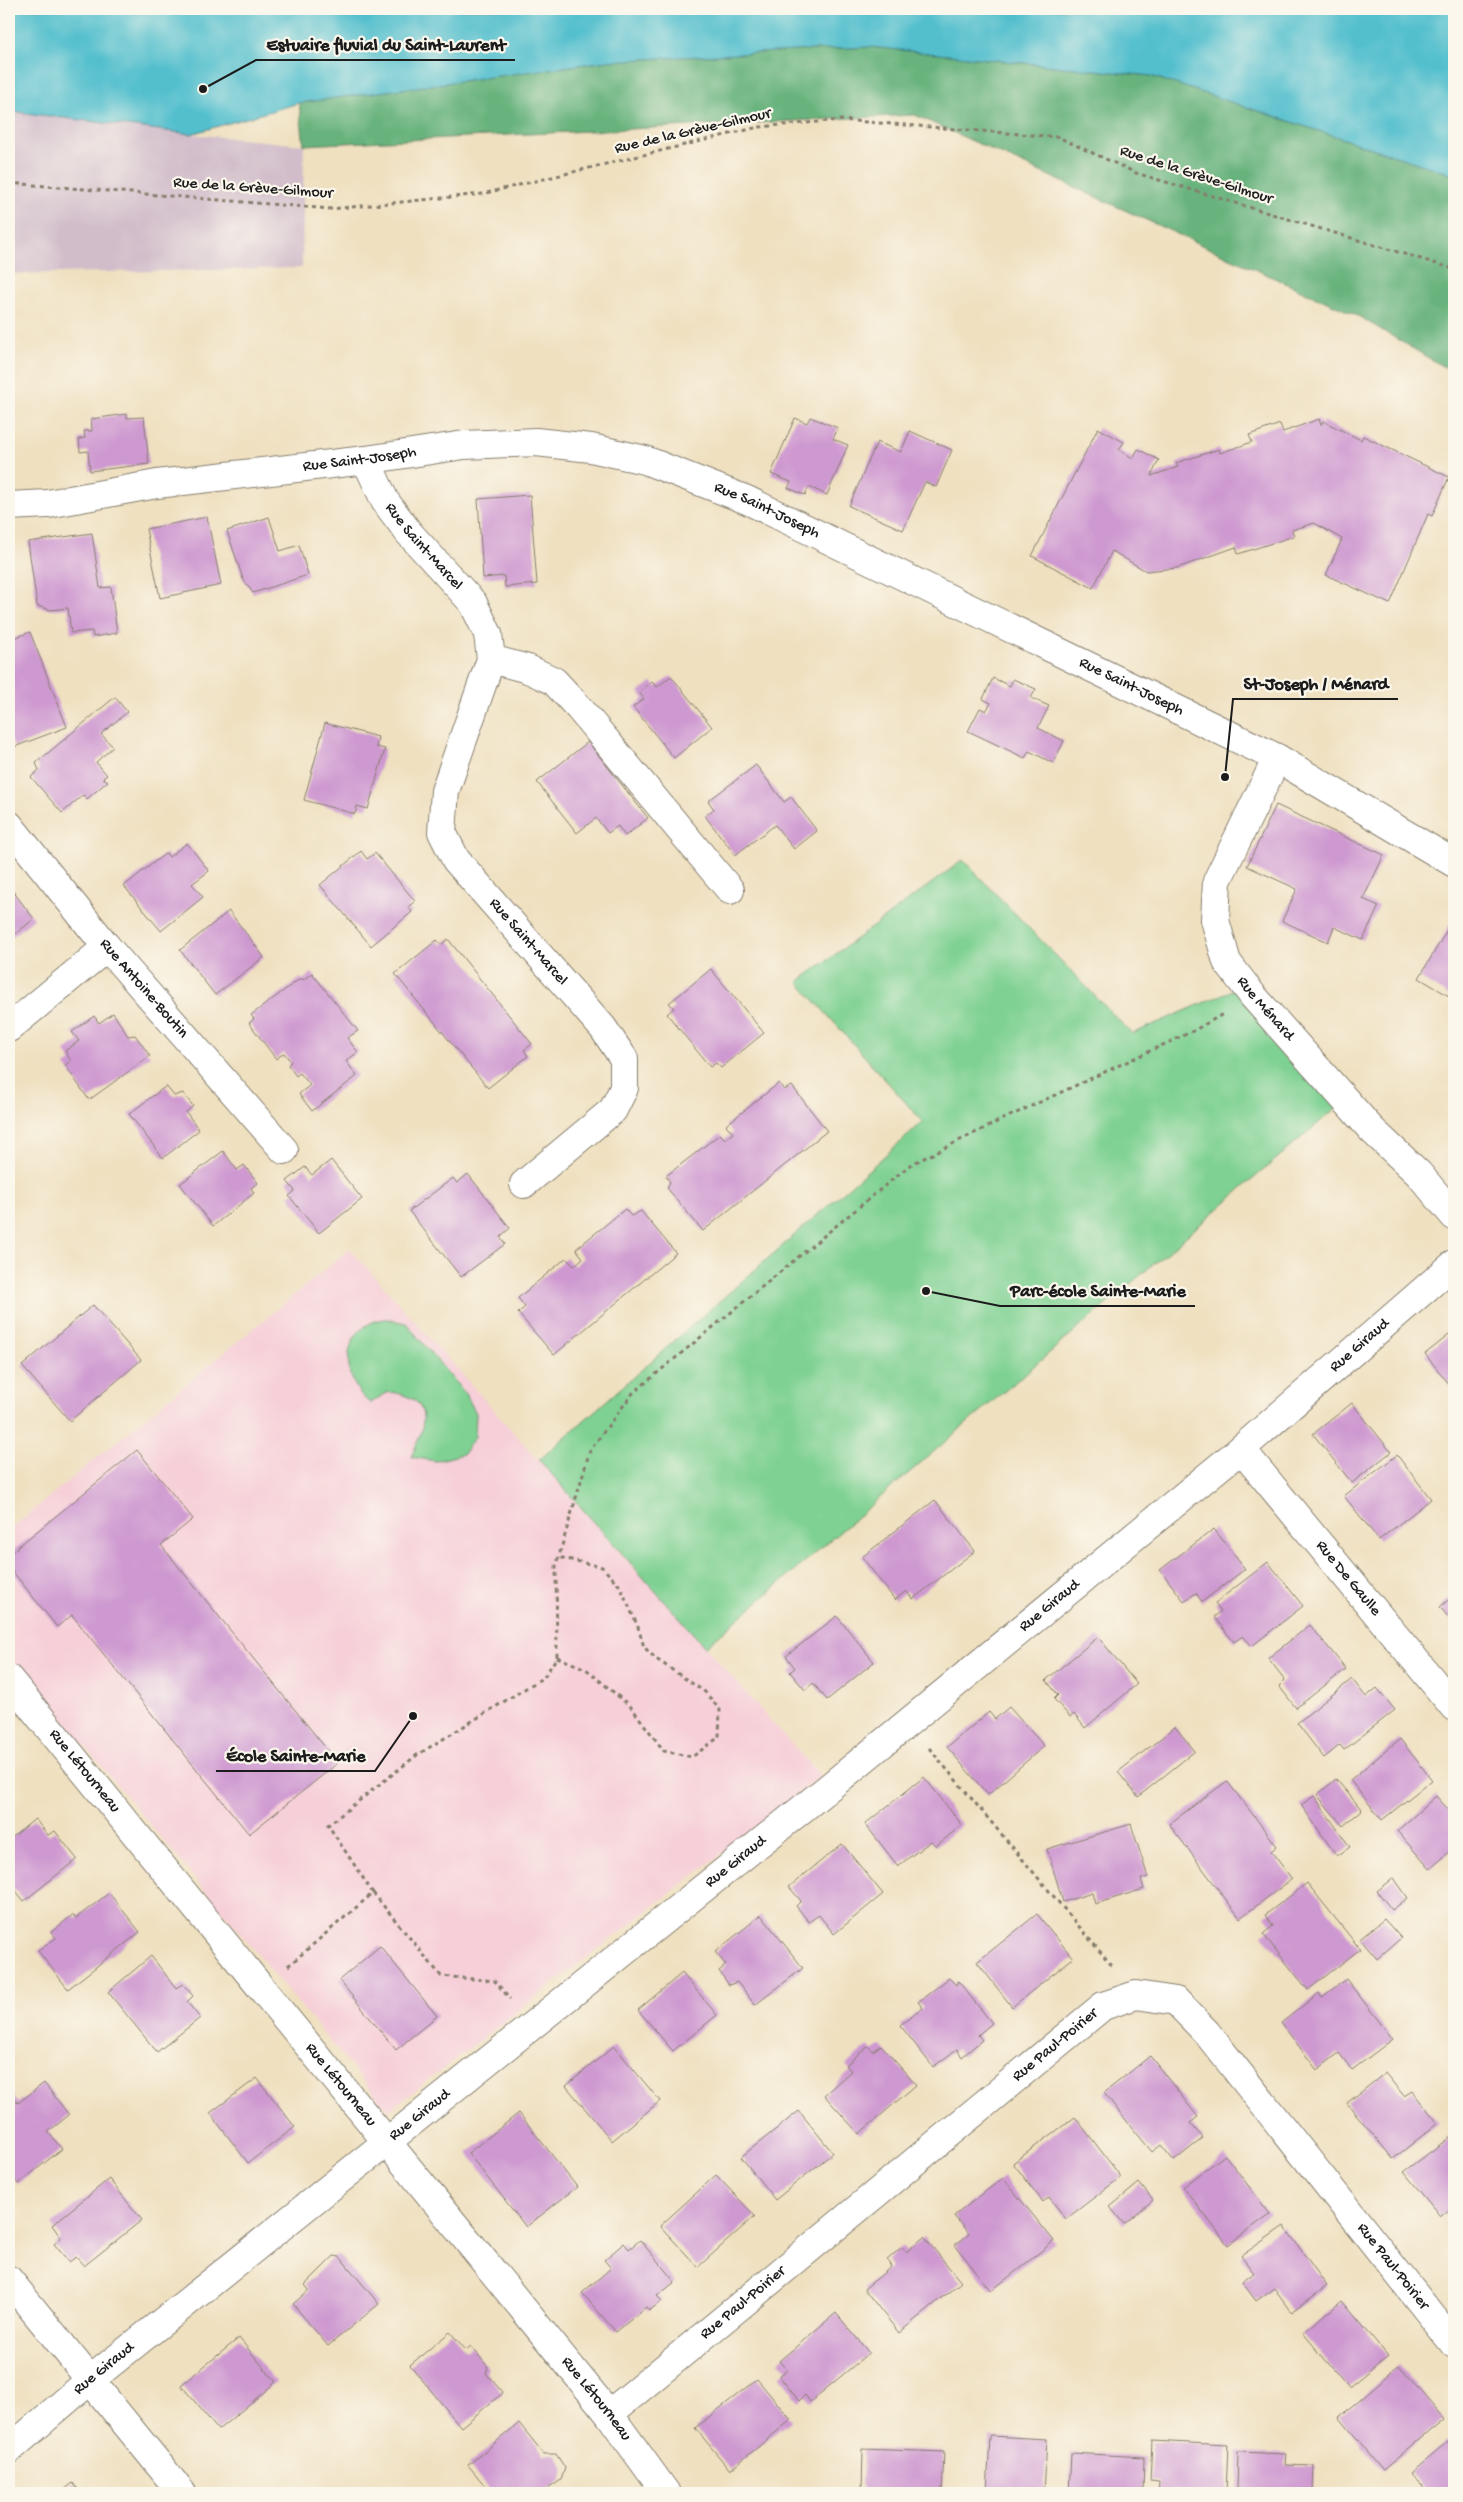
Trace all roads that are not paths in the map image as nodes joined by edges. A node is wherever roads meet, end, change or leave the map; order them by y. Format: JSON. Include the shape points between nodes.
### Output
{"nodes":[{"id":1,"x":366,"y":460,"type":"junction"},
{"id":2,"x":9,"y":506,"type":"edge"},
{"id":3,"x":491,"y":659,"type":"junction"},
{"id":4,"x":1277,"y":758,"type":"junction"},
{"id":5,"x":9,"y":825,"type":"edge"},
{"id":6,"x":1454,"y":863,"type":"edge"},
{"id":7,"x":730,"y":890,"type":"dead end"},
{"id":8,"x":107,"y":947,"type":"junction"},
{"id":9,"x":9,"y":1028,"type":"edge"},
{"id":10,"x":284,"y":1150,"type":"dead end"},
{"id":11,"x":524,"y":1184,"type":"dead end"},
{"id":12,"x":1454,"y":1216,"type":"edge"},
{"id":13,"x":1454,"y":1264,"type":"edge"},
{"id":14,"x":1241,"y":1449,"type":"junction"},
{"id":15,"x":9,"y":1679,"type":"edge"},
{"id":16,"x":1454,"y":1707,"type":"edge"},
{"id":17,"x":387,"y":2140,"type":"junction"},
{"id":18,"x":9,"y":2280,"type":"edge"},
{"id":19,"x":1454,"y":2344,"type":"edge"},
{"id":20,"x":90,"y":2380,"type":"junction"},
{"id":21,"x":608,"y":2414,"type":"junction"},
{"id":22,"x":9,"y":2450,"type":"edge"},
{"id":23,"x":182,"y":2493,"type":"edge"},
{"id":24,"x":666,"y":2493,"type":"edge"}],
"edges":[{"from":1,"to":2,"type":"street","name":"Rue Saint-Joseph","via":[[157,484],[48,504]]},
{"from":1,"to":3,"type":"street","name":"Rue Saint-Marcel","via":[[385,501],[472,603],[488,634]]},
{"from":1,"to":4,"type":"street","name":"Rue Saint-Joseph","via":[[464,445],[536,442],[591,448],[645,460],[747,500]]},
{"from":3,"to":7,"type":"street","via":[[528,669],[554,681]]},
{"from":3,"to":11,"type":"street","name":"Rue Saint-Marcel","via":[[445,792],[442,832],[456,860],[603,1028],[624,1059],[624,1088],[614,1110]]},
{"from":4,"to":6,"type":"street","name":"Rue Saint-Joseph"},
{"from":4,"to":12,"type":"street","name":"Rue Ménard","via":[[1217,882],[1214,920],[1227,962],[1253,996],[1371,1129],[1419,1174]]},
{"from":5,"to":8,"type":"street","name":"Rue Antoine-Boutin"},
{"from":8,"to":9,"type":"street"},
{"from":8,"to":10,"type":"street","name":"Rue Antoine-Boutin"},
{"from":13,"to":14,"type":"street","name":"Rue Giraud"},
{"from":14,"to":16,"type":"street","name":"Rue De Gaulle"},
{"from":14,"to":17,"type":"street","name":"Rue Giraud","via":[[907,1723]]},
{"from":15,"to":17,"type":"street","name":"Rue Létourneau"},
{"from":17,"to":20,"type":"street","name":"Rue Giraud"},
{"from":17,"to":21,"type":"street","name":"Rue Létourneau"},
{"from":18,"to":20,"type":"street"},
{"from":19,"to":21,"type":"street","name":"Rue Paul-Poirier","via":[[1207,2033],[1176,2001],[1136,1995],[1103,2006]]},
{"from":20,"to":22,"type":"street","name":"Rue Giraud"},
{"from":20,"to":23,"type":"street"},
{"from":21,"to":24,"type":"street","name":"Rue Létourneau"}]}
